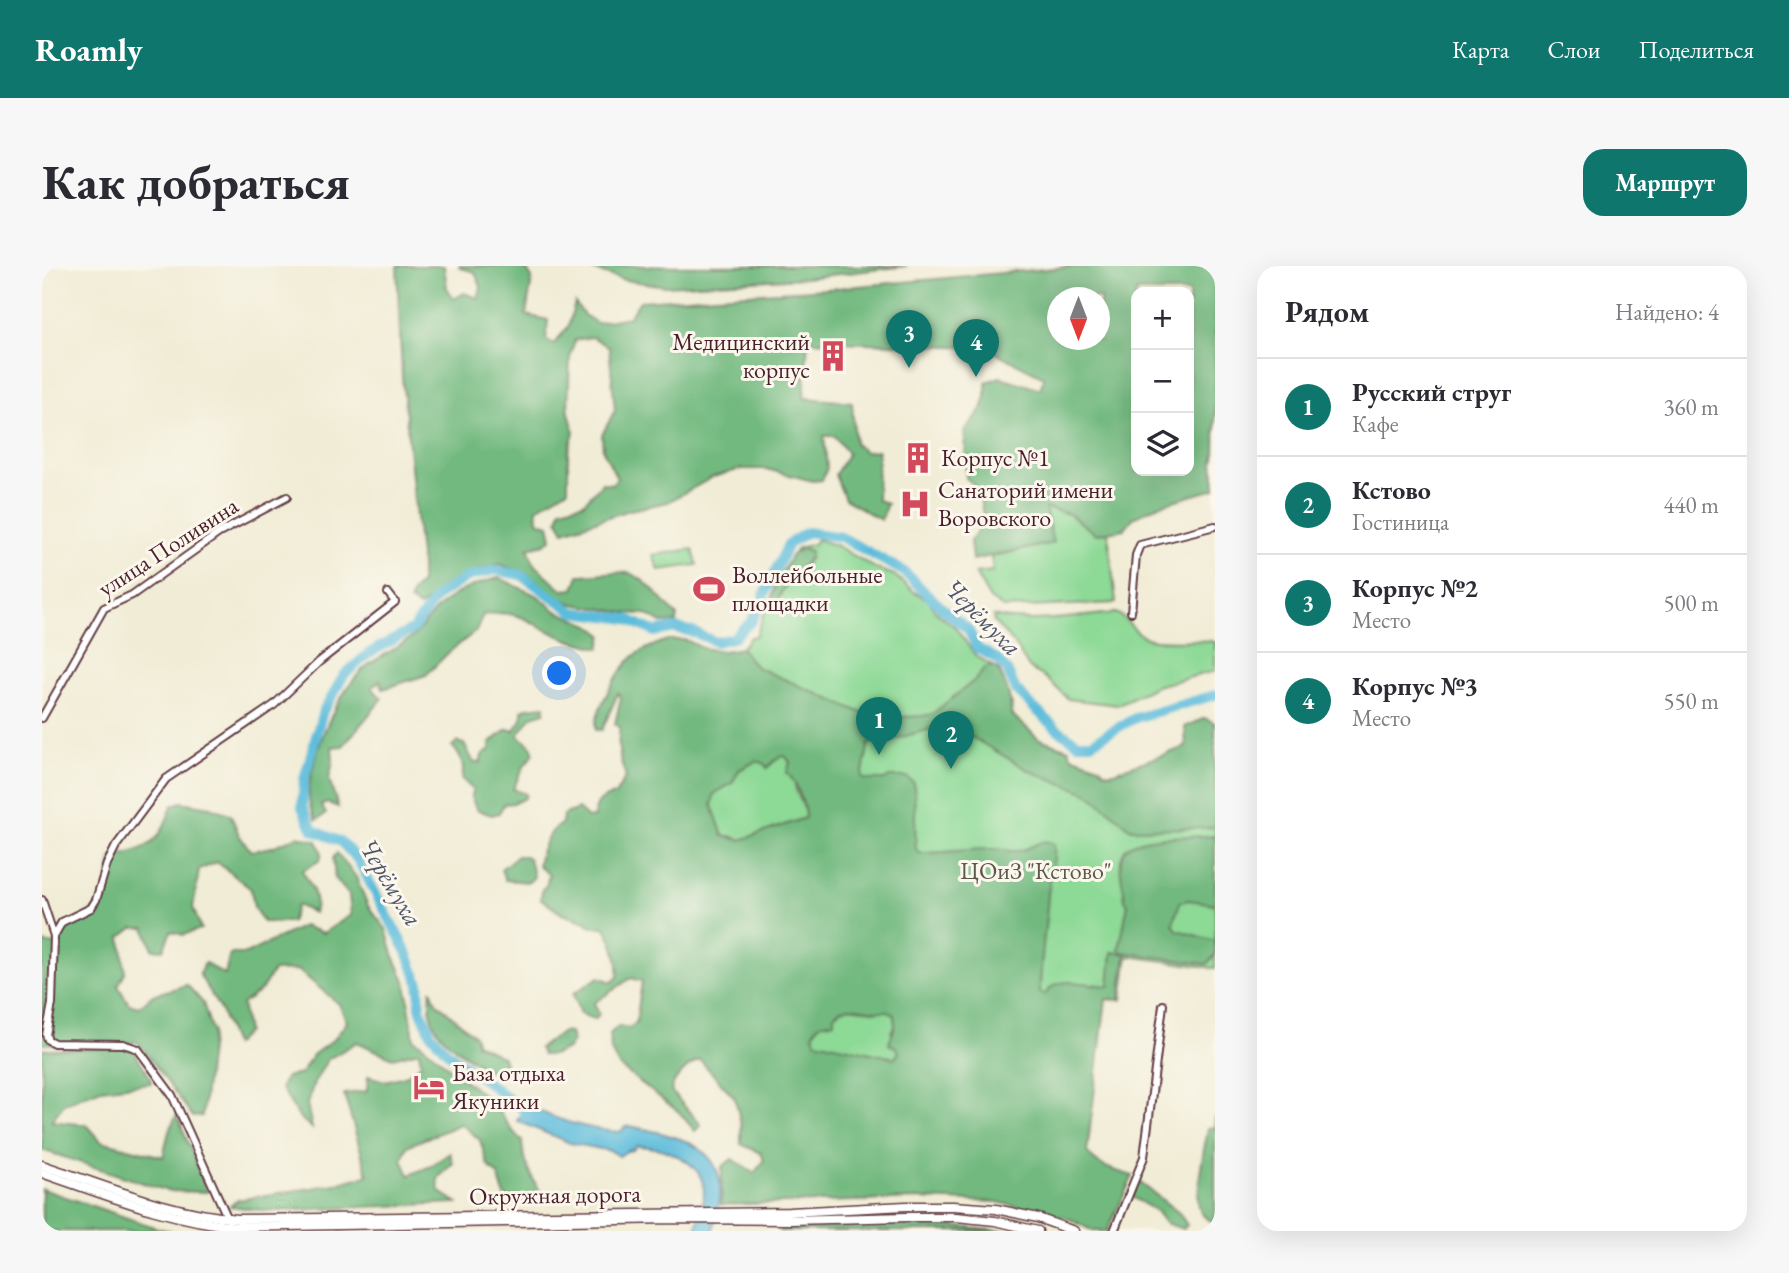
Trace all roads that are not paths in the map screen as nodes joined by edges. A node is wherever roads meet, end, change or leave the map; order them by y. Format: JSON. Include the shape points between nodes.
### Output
{"nodes":[{"id":1,"x":287,"y":497,"type":"dead end"},
{"id":2,"x":1215,"y":526,"type":"edge"},
{"id":3,"x":388,"y":593,"type":"dead end"},
{"id":4,"x":1131,"y":612,"type":"dead end"},
{"id":5,"x":42,"y":718,"type":"edge"},
{"id":6,"x":42,"y":900,"type":"edge"},
{"id":7,"x":54,"y":936,"type":"junction"},
{"id":8,"x":1163,"y":1005,"type":"dead end"},
{"id":9,"x":42,"y":1165,"type":"edge"},
{"id":10,"x":42,"y":1173,"type":"edge"},
{"id":11,"x":673,"y":1215,"type":"junction"},
{"id":12,"x":744,"y":1215,"type":"junction"},
{"id":13,"x":228,"y":1218,"type":"junction"},
{"id":14,"x":233,"y":1226,"type":"junction"},
{"id":15,"x":1038,"y":1231,"type":"edge"},
{"id":16,"x":1073,"y":1231,"type":"edge"},
{"id":17,"x":1114,"y":1231,"type":"edge"}],
"edges":[{"from":1,"to":5,"type":"street","name":"улица Поливина","via":[[219,533],[132,595],[104,608]]},
{"from":2,"to":4,"type":"street","via":[[1140,545]]},
{"from":3,"to":7,"type":"street","via":[[395,602],[320,661],[274,705],[166,779],[116,846],[91,908],[62,922]]},
{"from":6,"to":7,"type":"street"},
{"from":7,"to":13,"type":"street","via":[[48,1040],[138,1049],[172,1095]]},
{"from":8,"to":17,"type":"street","via":[[1144,1157]]},
{"from":9,"to":13,"type":"main road","name":"Окружная дорога","via":[[167,1206]]},
{"from":10,"to":14,"type":"main road","name":"Окружная дорога","via":[[164,1214]]},
{"from":11,"to":12,"type":"main road","name":"Окружная дорога"},
{"from":11,"to":13,"type":"main road","name":"Окружная дорога"},
{"from":11,"to":14,"type":"main road","name":"Окружная дорога"},
{"from":12,"to":15,"type":"main road","name":"Окружная дорога","via":[[956,1217]]},
{"from":12,"to":16,"type":"main road","name":"Окружная дорога","via":[[953,1206],[996,1209]]},
{"from":13,"to":14,"type":"street"}]}
